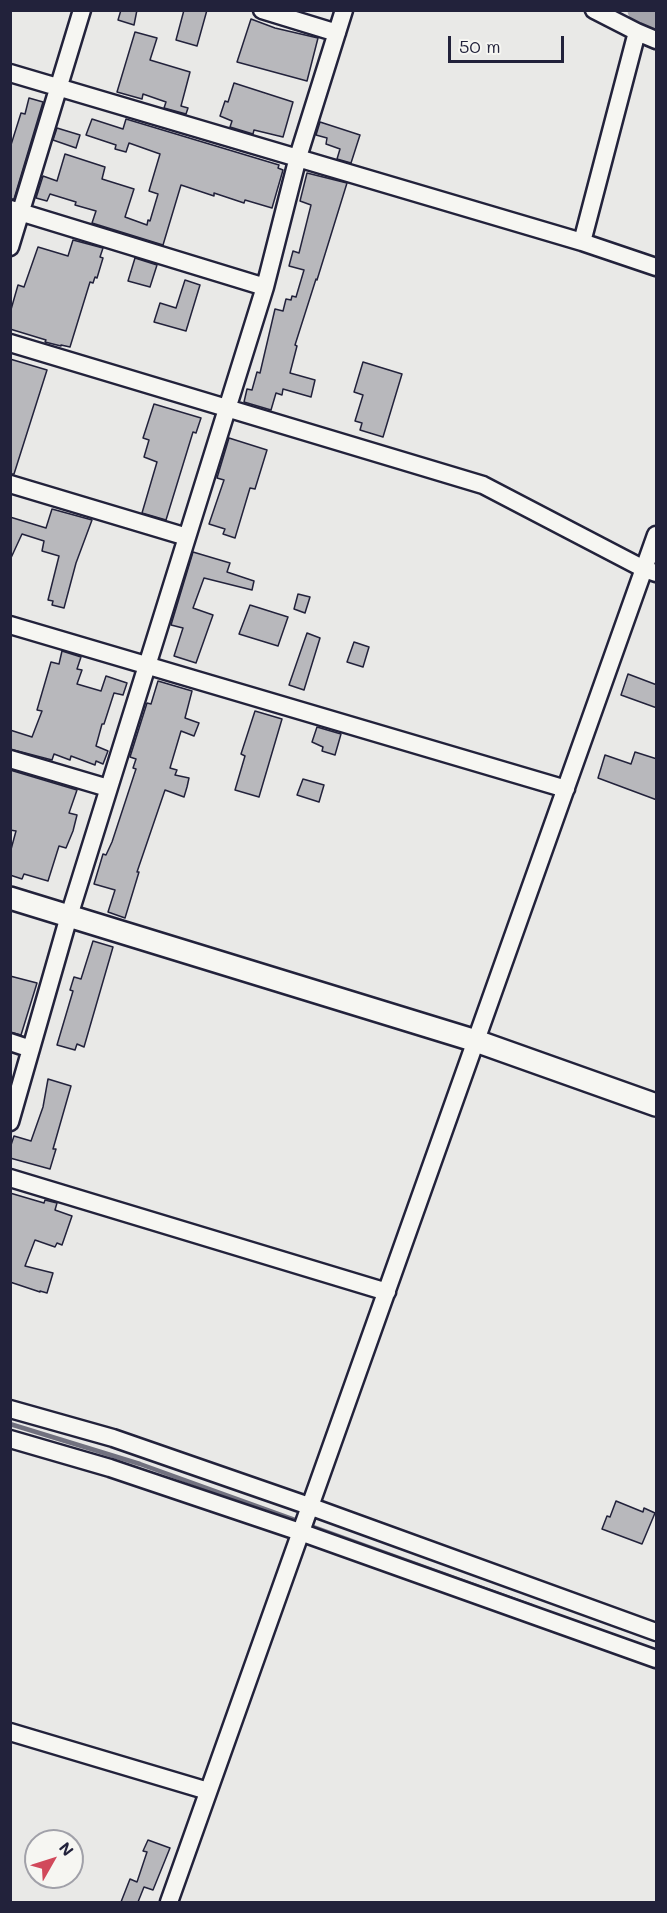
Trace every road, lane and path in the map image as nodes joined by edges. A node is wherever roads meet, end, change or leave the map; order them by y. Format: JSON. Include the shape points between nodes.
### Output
{"nodes":[{"id":1,"x":82,"y":10,"type":"edge"},
{"id":2,"x":262,"y":10,"type":"edge"},
{"id":3,"x":344,"y":10,"type":"edge"},
{"id":4,"x":594,"y":10,"type":"edge"},
{"id":5,"x":637,"y":32,"type":"junction"},
{"id":6,"x":337,"y":33,"type":"junction"},
{"id":7,"x":657,"y":40,"type":"edge"},
{"id":8,"x":10,"y":73,"type":"edge"},
{"id":9,"x":60,"y":88,"type":"junction"},
{"id":10,"x":298,"y":157,"type":"junction"},
{"id":11,"x":16,"y":211,"type":"edge"},
{"id":12,"x":582,"y":242,"type":"junction"},
{"id":13,"x":10,"y":247,"type":"edge"},
{"id":14,"x":657,"y":267,"type":"edge"},
{"id":15,"x":265,"y":287,"type":"junction"},
{"id":16,"x":10,"y":343,"type":"edge"},
{"id":17,"x":227,"y":408,"type":"junction"},
{"id":18,"x":10,"y":484,"type":"edge"},
{"id":19,"x":657,"y":535,"type":"edge"},
{"id":20,"x":187,"y":537,"type":"junction"},
{"id":21,"x":650,"y":571,"type":"edge"},
{"id":22,"x":10,"y":626,"type":"edge"},
{"id":23,"x":146,"y":667,"type":"junction"},
{"id":24,"x":10,"y":759,"type":"edge"},
{"id":25,"x":108,"y":788,"type":"junction"},
{"id":26,"x":567,"y":789,"type":"junction"},
{"id":27,"x":10,"y":898,"type":"edge"},
{"id":28,"x":69,"y":916,"type":"junction"},
{"id":29,"x":476,"y":1041,"type":"junction"},
{"id":30,"x":10,"y":1042,"type":"edge"},
{"id":31,"x":31,"y":1049,"type":"junction"},
{"id":32,"x":657,"y":1105,"type":"edge"},
{"id":33,"x":10,"y":1122,"type":"edge"},
{"id":34,"x":10,"y":1178,"type":"edge"},
{"id":35,"x":387,"y":1292,"type":"junction"},
{"id":36,"x":10,"y":1409,"type":"edge"},
{"id":37,"x":10,"y":1439,"type":"edge"},
{"id":38,"x":309,"y":1506,"type":"junction"},
{"id":39,"x":300,"y":1532,"type":"junction"},
{"id":40,"x":657,"y":1632,"type":"edge"},
{"id":41,"x":657,"y":1659,"type":"edge"},
{"id":42,"x":10,"y":1732,"type":"edge"},
{"id":43,"x":208,"y":1791,"type":"junction"},
{"id":44,"x":169,"y":1902,"type":"edge"}],
"edges":[{"from":1,"to":9,"type":"street"},
{"from":2,"to":6,"type":"street"},
{"from":3,"to":6,"type":"street"},
{"from":4,"to":5,"type":"street"},
{"from":5,"to":7,"type":"street"},
{"from":5,"to":12,"type":"street"},
{"from":6,"to":10,"type":"street"},
{"from":8,"to":9,"type":"street"},
{"from":9,"to":10,"type":"street"},
{"from":9,"to":11,"type":"street"},
{"from":10,"to":12,"type":"street"},
{"from":10,"to":15,"type":"street"},
{"from":11,"to":13,"type":"street"},
{"from":11,"to":15,"type":"street"},
{"from":12,"to":14,"type":"street"},
{"from":15,"to":17,"type":"street"},
{"from":16,"to":17,"type":"street"},
{"from":17,"to":20,"type":"street"},
{"from":17,"to":21,"type":"street","via":[[483,485]]},
{"from":18,"to":20,"type":"street"},
{"from":19,"to":21,"type":"street"},
{"from":20,"to":23,"type":"street"},
{"from":21,"to":26,"type":"street"},
{"from":22,"to":23,"type":"street"},
{"from":23,"to":25,"type":"street"},
{"from":23,"to":26,"type":"street"},
{"from":24,"to":25,"type":"street"},
{"from":25,"to":28,"type":"street"},
{"from":26,"to":29,"type":"street"},
{"from":27,"to":28,"type":"street"},
{"from":28,"to":29,"type":"street"},
{"from":28,"to":31,"type":"street"},
{"from":29,"to":32,"type":"street"},
{"from":29,"to":35,"type":"street"},
{"from":30,"to":31,"type":"street"},
{"from":31,"to":33,"type":"street"},
{"from":34,"to":35,"type":"street"},
{"from":35,"to":38,"type":"street"},
{"from":36,"to":38,"type":"street","via":[[113,1438]]},
{"from":37,"to":39,"type":"street"},
{"from":38,"to":39,"type":"street"},
{"from":38,"to":40,"type":"street"},
{"from":39,"to":41,"type":"street"},
{"from":39,"to":43,"type":"street"},
{"from":42,"to":43,"type":"street"},
{"from":43,"to":44,"type":"street"}]}
